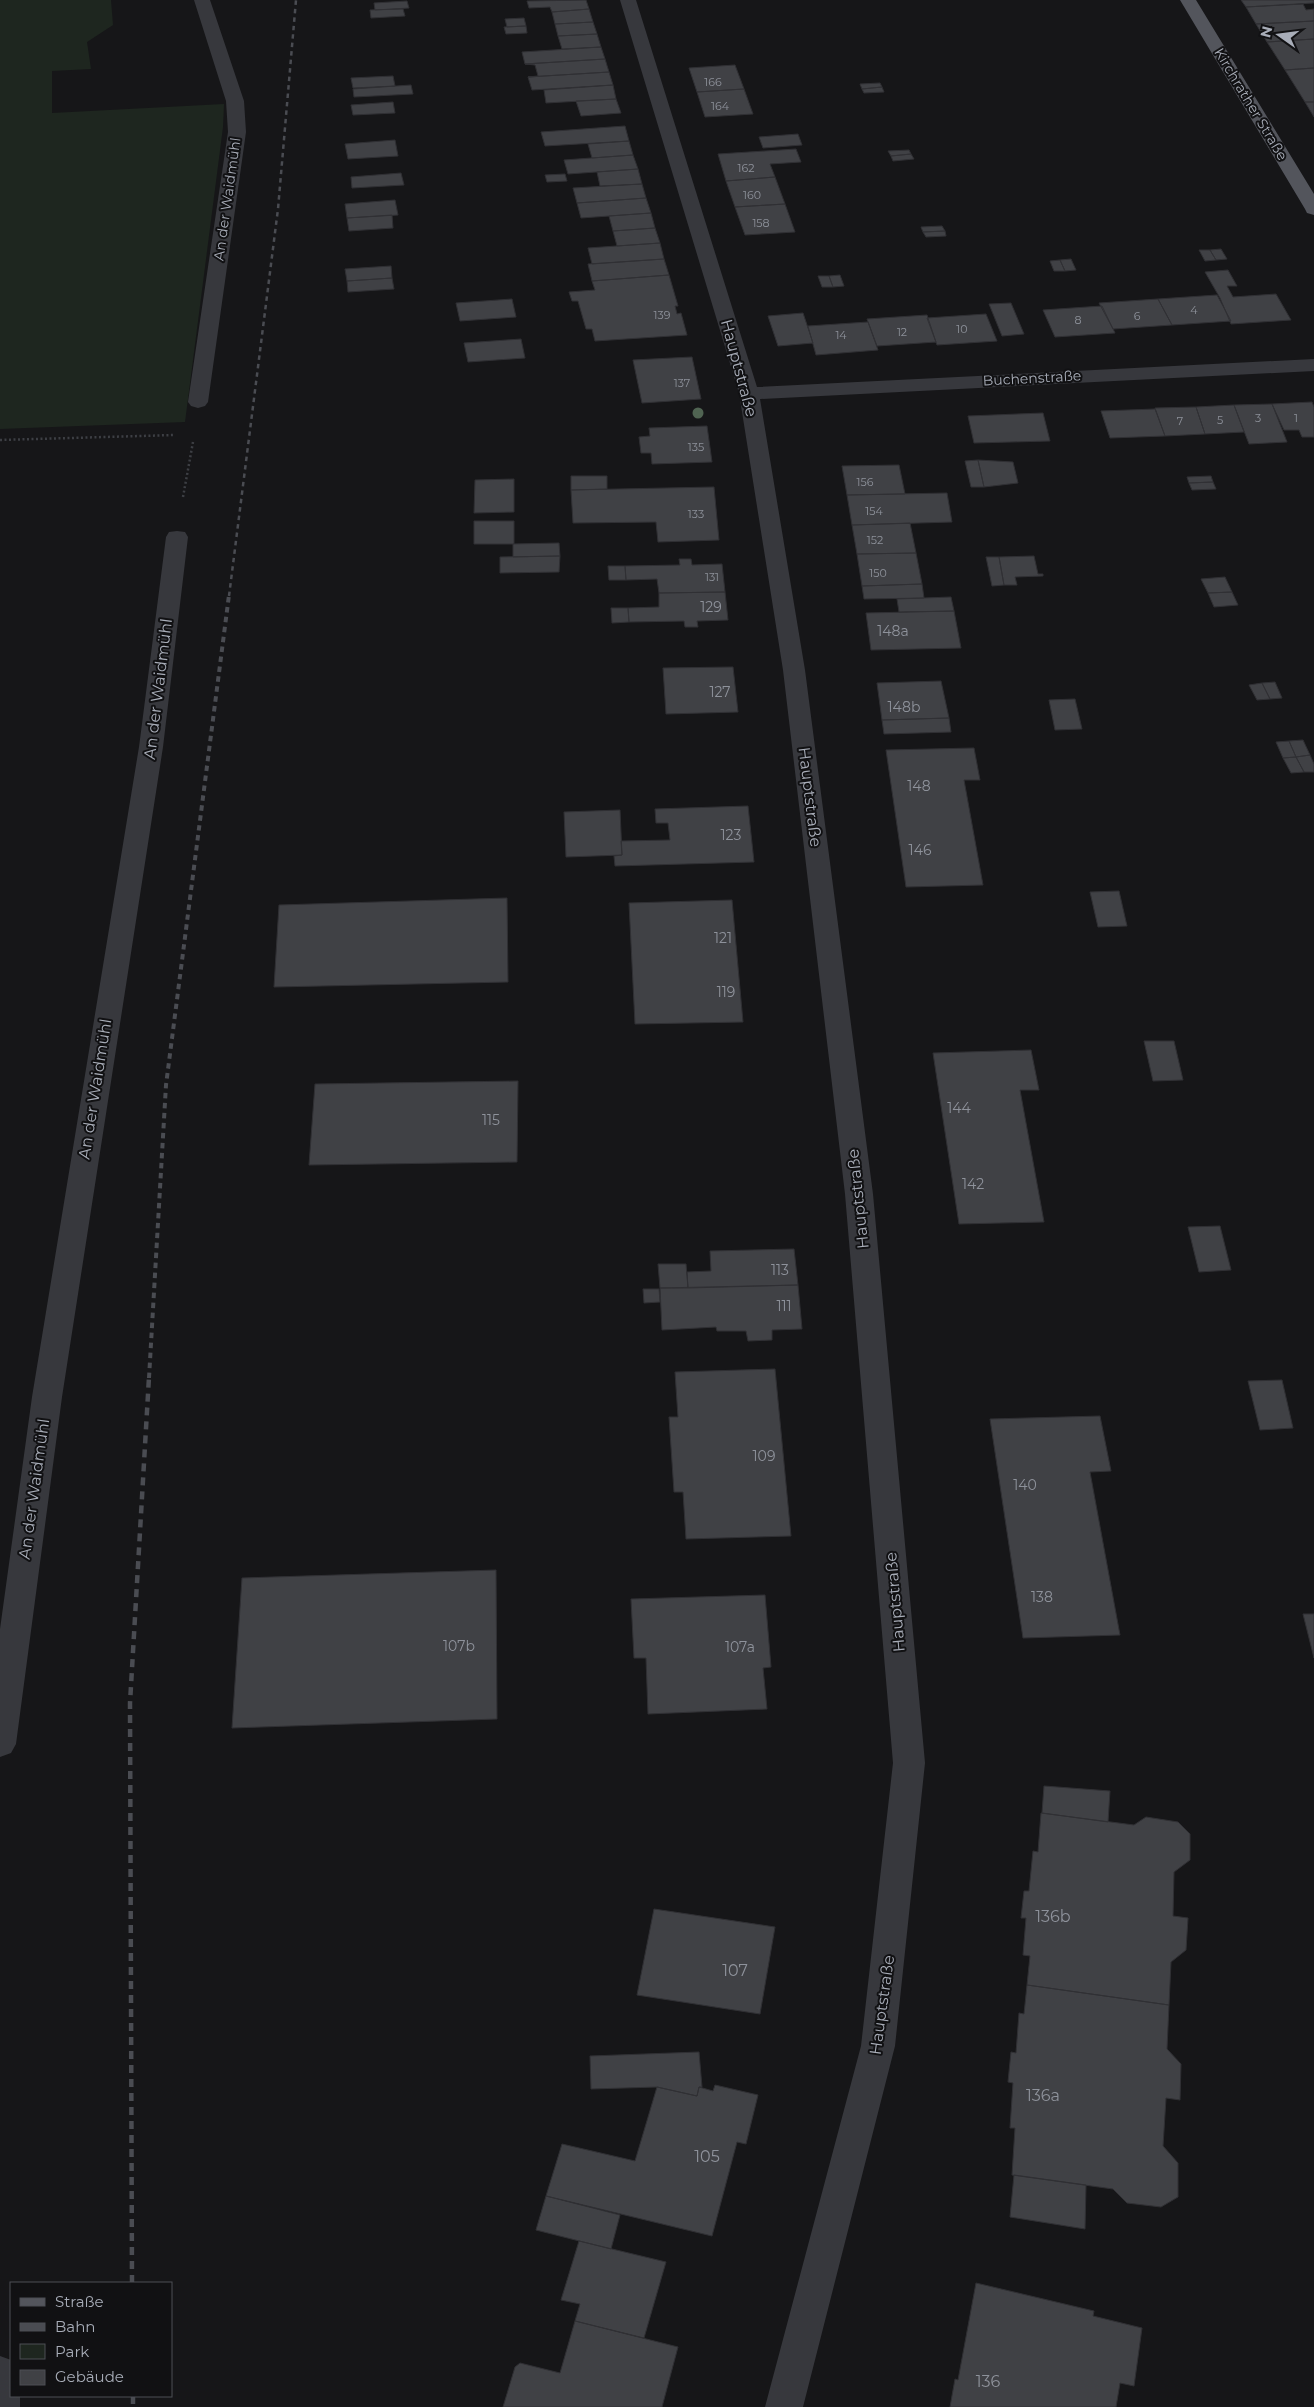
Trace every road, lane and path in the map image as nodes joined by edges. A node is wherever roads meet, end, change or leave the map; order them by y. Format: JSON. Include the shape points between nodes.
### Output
{"nodes":[{"id":1,"x":202,"y":0,"type":"edge"},
{"id":2,"x":628,"y":0,"type":"edge"},
{"id":3,"x":1188,"y":0,"type":"edge"},
{"id":4,"x":1314,"y":209,"type":"edge"},
{"id":5,"x":1314,"y":365,"type":"edge"},
{"id":6,"x":749,"y":392,"type":"junction"},
{"id":7,"x":198,"y":402,"type":"dead end"},
{"id":8,"x":184,"y":435,"type":"dead end"},
{"id":9,"x":194,"y":435,"type":"dead end"},
{"id":10,"x":0,"y":440,"type":"edge"},
{"id":11,"x":177,"y":537,"type":"joint"},
{"id":12,"x":0,"y":1744,"type":"edge"},
{"id":13,"x":0,"y":2374,"type":"edge"},
{"id":14,"x":1,"y":2407,"type":"edge"},
{"id":15,"x":784,"y":2407,"type":"edge"}],
"edges":[{"from":1,"to":7,"type":"street","name":"An der Waidmühl","via":[[235,101],[237,132]]},
{"from":2,"to":6,"type":"street","name":"Hauptstraße"},
{"from":3,"to":4,"type":"main road","name":"Kirchrather Straße"},
{"from":5,"to":6,"type":"street","name":"Buchenstraße"},
{"from":6,"to":15,"type":"street","name":"Hauptstraße","via":[[794,670],[858,1184],[909,1763],[878,2046]]},
{"from":8,"to":10,"type":"path"},
{"from":9,"to":11,"type":"path"},
{"from":11,"to":12,"type":"street","name":"An der Waidmühl","via":[[151,747],[47,1397]]},
{"from":13,"to":14,"type":"street"}]}
